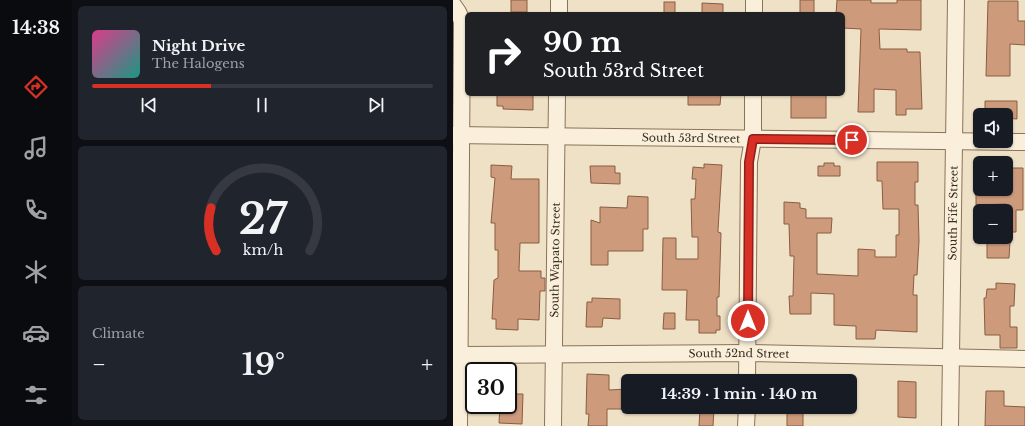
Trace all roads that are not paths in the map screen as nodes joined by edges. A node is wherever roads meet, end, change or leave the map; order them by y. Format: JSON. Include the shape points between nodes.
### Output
{"nodes":[{"id":1,"x":559,"y":0,"type":"edge"},
{"id":2,"x":754,"y":0,"type":"edge"},
{"id":3,"x":956,"y":0,"type":"edge"},
{"id":4,"x":453,"y":5,"type":"edge"},
{"id":5,"x":559,"y":12,"type":"edge"},
{"id":6,"x":754,"y":12,"type":"edge"},
{"id":7,"x":557,"y":96,"type":"edge"},
{"id":8,"x":753,"y":96,"type":"edge"},
{"id":9,"x":457,"y":135,"type":"edge"},
{"id":10,"x":556,"y":136,"type":"junction"},
{"id":11,"x":753,"y":139,"type":"junction"},
{"id":12,"x":954,"y":140,"type":"junction"},
{"id":13,"x":1025,"y":142,"type":"edge"},
{"id":14,"x":748,"y":353,"type":"junction"},
{"id":15,"x":553,"y":354,"type":"junction"},
{"id":16,"x":456,"y":357,"type":"edge"},
{"id":17,"x":951,"y":358,"type":"junction"},
{"id":18,"x":1025,"y":359,"type":"edge"},
{"id":19,"x":747,"y":374,"type":"edge"},
{"id":20,"x":747,"y":414,"type":"edge"},
{"id":21,"x":459,"y":426,"type":"edge"},
{"id":22,"x":553,"y":426,"type":"edge"},
{"id":23,"x":746,"y":426,"type":"edge"},
{"id":24,"x":950,"y":426,"type":"edge"}],
"edges":[{"from":1,"to":5,"type":"street"},
{"from":2,"to":6,"type":"street"},
{"from":3,"to":12,"type":"street","name":"South Fife Street"},
{"from":4,"to":9,"type":"street","via":[[462,21]]},
{"from":7,"to":10,"type":"street","name":"South Wapato Street"},
{"from":8,"to":11,"type":"street"},
{"from":9,"to":10,"type":"street","name":"South 53rd Street"},
{"from":9,"to":16,"type":"street"},
{"from":10,"to":11,"type":"street","name":"South 53rd Street"},
{"from":10,"to":15,"type":"street","name":"South Wapato Street"},
{"from":11,"to":12,"type":"street","name":"South 53rd Street"},
{"from":11,"to":14,"type":"street","via":[[749,162]]},
{"from":12,"to":13,"type":"street","name":"South 53rd Street"},
{"from":12,"to":17,"type":"street","name":"South Fife Street"},
{"from":14,"to":15,"type":"street","name":"South 52nd Street"},
{"from":14,"to":17,"type":"street","name":"South 52nd Street"},
{"from":14,"to":19,"type":"street"},
{"from":15,"to":16,"type":"street","name":"South 52nd Street"},
{"from":15,"to":22,"type":"street","name":"South Wapato Street"},
{"from":16,"to":21,"type":"street"},
{"from":17,"to":18,"type":"street","name":"South 52nd Street"},
{"from":17,"to":24,"type":"street","name":"South Fife Street"},
{"from":20,"to":23,"type":"street"}]}
